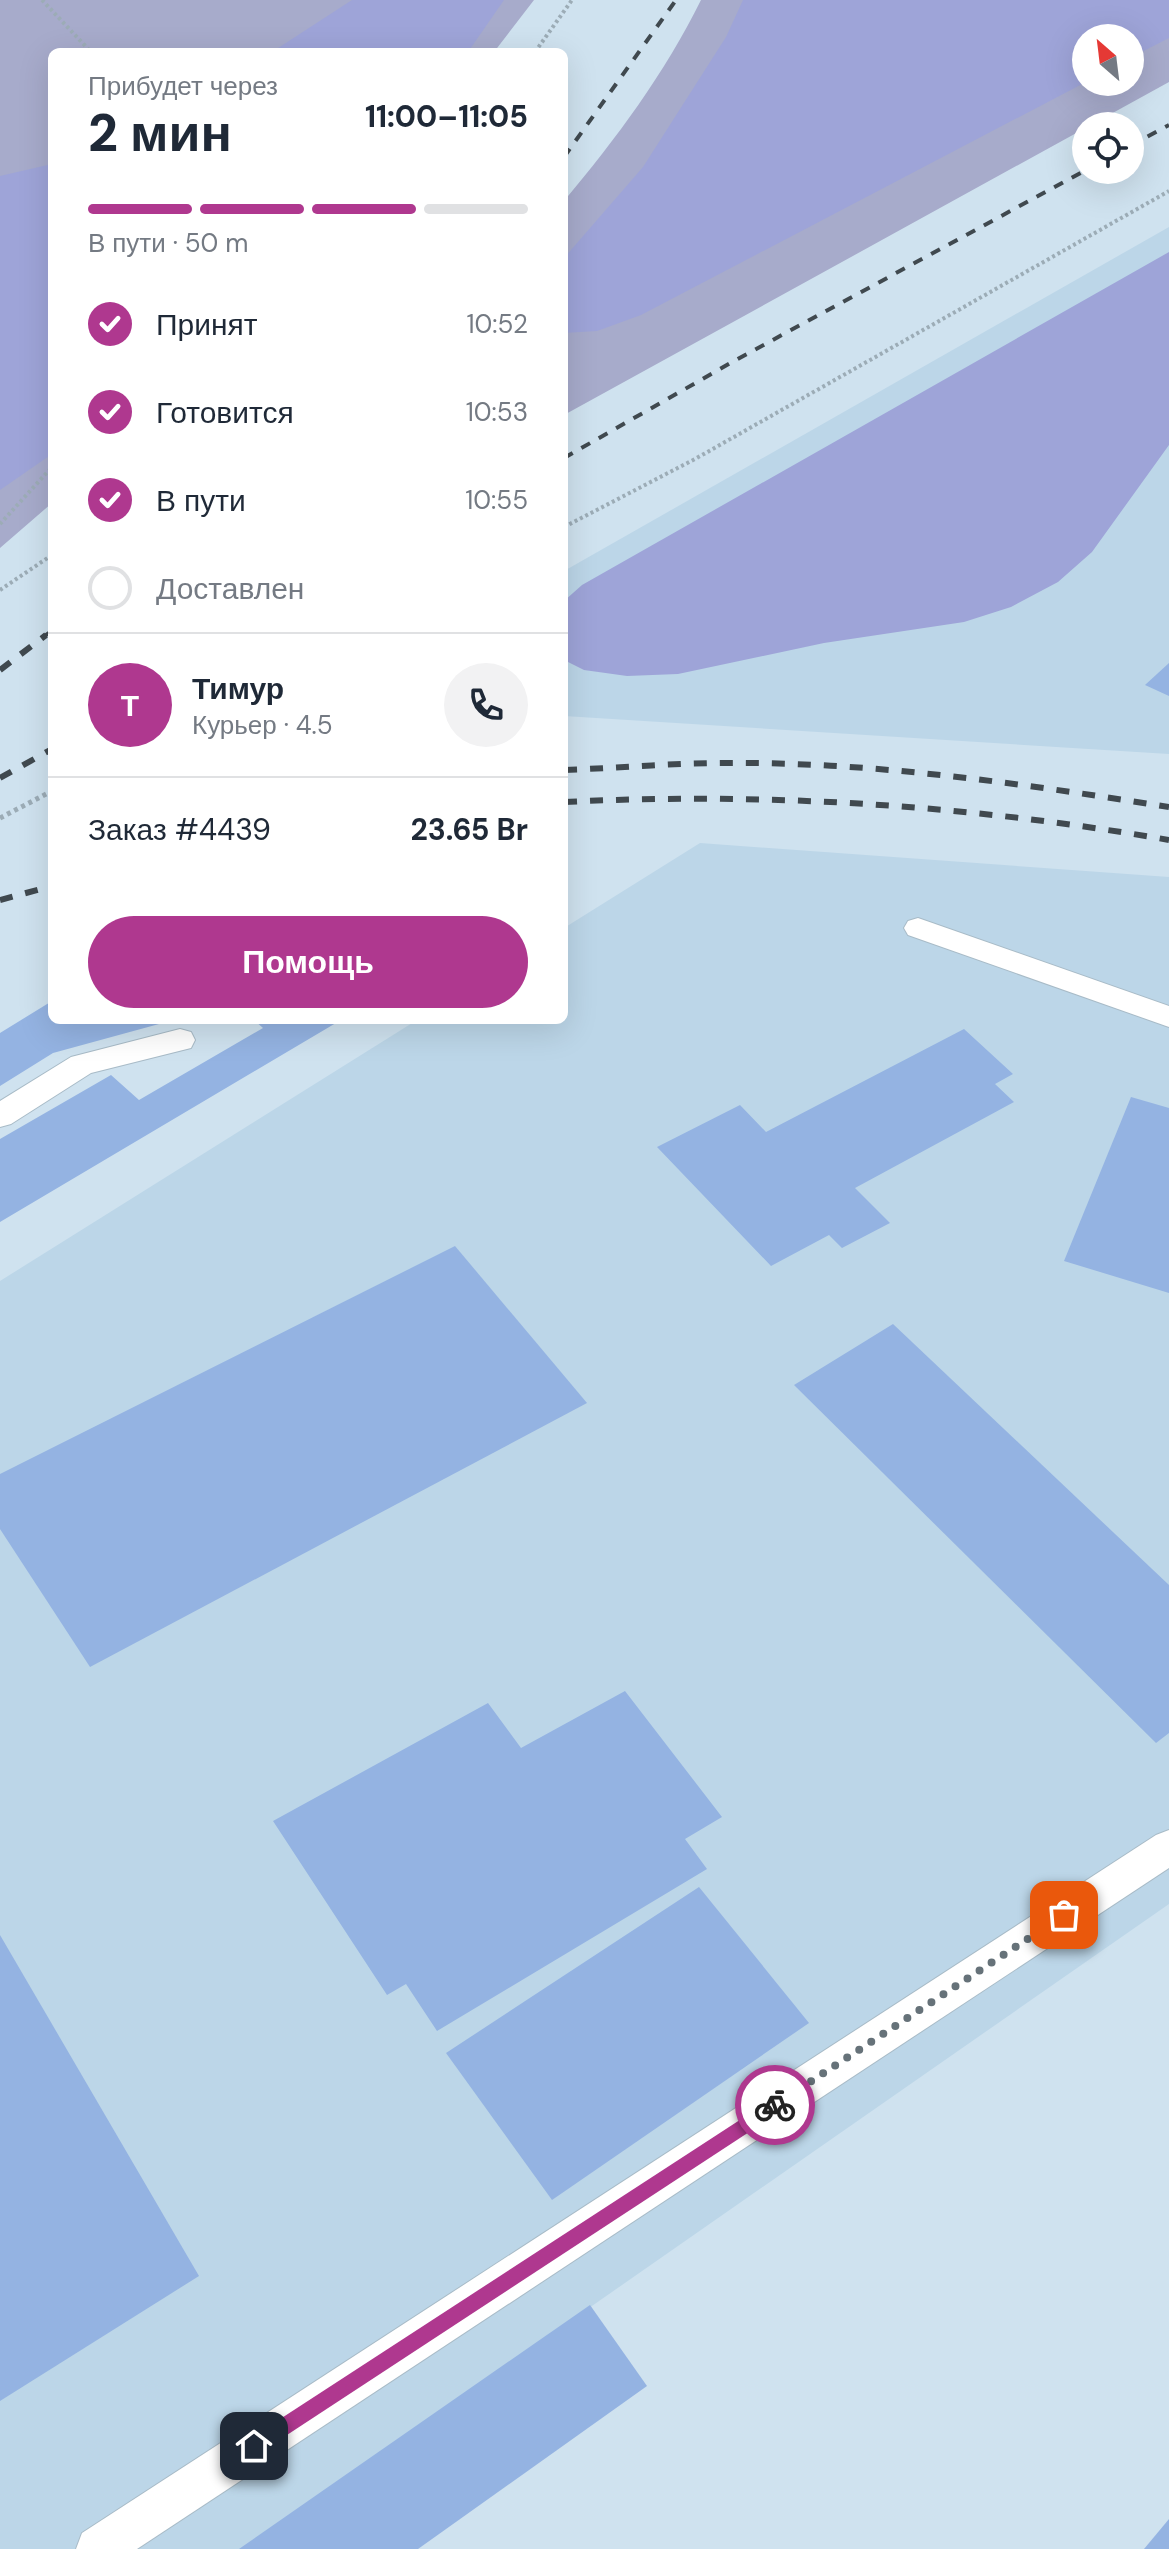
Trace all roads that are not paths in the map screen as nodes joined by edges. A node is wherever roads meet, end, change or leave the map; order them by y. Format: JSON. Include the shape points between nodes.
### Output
{"nodes":[{"id":1,"x":918,"y":928,"type":"dead end"},
{"id":2,"x":1169,"y":1017,"type":"edge"},
{"id":3,"x":180,"y":1040,"type":"dead end"},
{"id":4,"x":0,"y":1116,"type":"edge"},
{"id":5,"x":1169,"y":1847,"type":"edge"},
{"id":6,"x":98,"y":2549,"type":"edge"}],
"edges":[{"from":1,"to":2,"type":"lane"},
{"from":3,"to":4,"type":"lane","via":[[82,1065]]},
{"from":5,"to":6,"type":"lane"}]}
